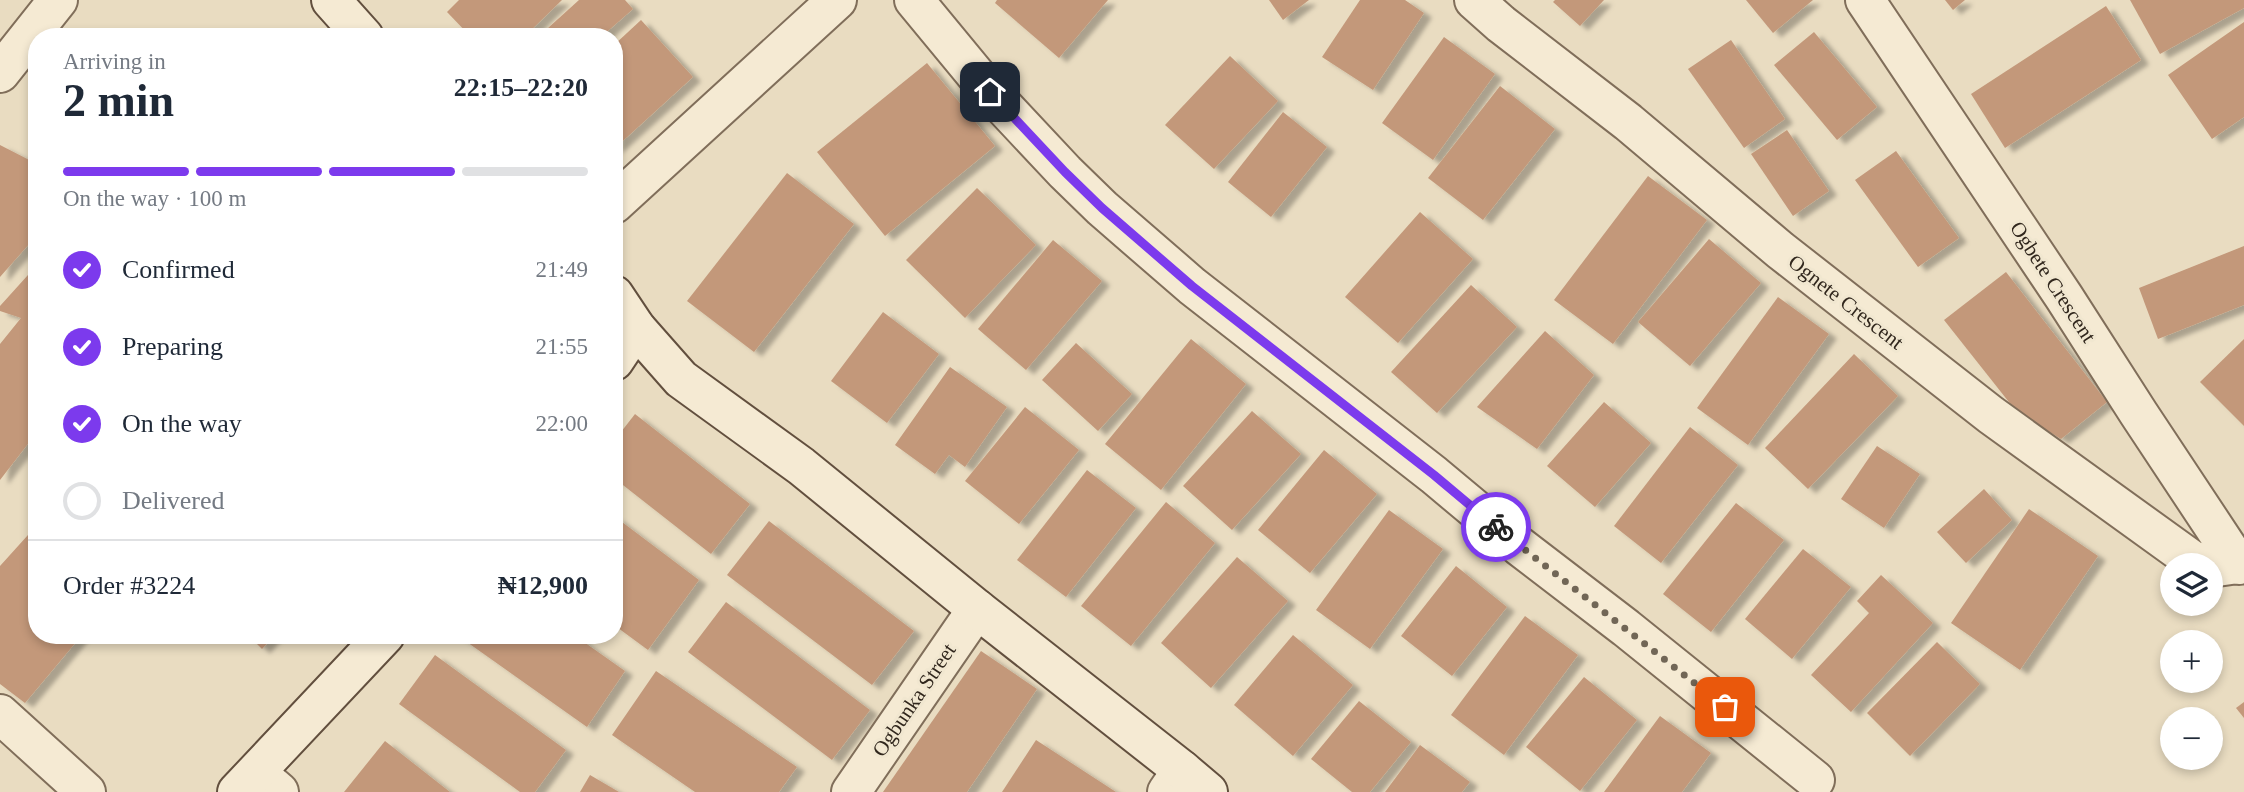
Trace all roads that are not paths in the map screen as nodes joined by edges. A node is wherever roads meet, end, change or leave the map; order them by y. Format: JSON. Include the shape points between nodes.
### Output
{"nodes":[{"id":1,"x":58,"y":0,"type":"edge"},
{"id":2,"x":331,"y":0,"type":"edge"},
{"id":3,"x":837,"y":0,"type":"edge"},
{"id":4,"x":914,"y":0,"type":"edge"},
{"id":5,"x":1474,"y":0,"type":"edge"},
{"id":6,"x":1865,"y":0,"type":"edge"},
{"id":7,"x":36,"y":28,"type":"edge"},
{"id":8,"x":357,"y":28,"type":"edge"},
{"id":9,"x":28,"y":38,"type":"edge"},
{"id":10,"x":0,"y":73,"type":"edge"},
{"id":11,"x":623,"y":196,"type":"edge"},
{"id":12,"x":623,"y":308,"type":"edge"},
{"id":13,"x":636,"y":328,"type":"junction"},
{"id":14,"x":623,"y":347,"type":"edge"},
{"id":15,"x":2242,"y":564,"type":"edge"},
{"id":16,"x":977,"y":609,"type":"junction"},
{"id":17,"x":377,"y":644,"type":"edge"},
{"id":18,"x":0,"y":713,"type":"edge"},
{"id":19,"x":1815,"y":780,"type":"dead end"},
{"id":20,"x":1186,"y":785,"type":"edge"},
{"id":21,"x":257,"y":786,"type":"edge"},
{"id":22,"x":86,"y":792,"type":"edge"},
{"id":23,"x":851,"y":792,"type":"edge"}],
"edges":[{"from":1,"to":7,"type":"street"},
{"from":2,"to":8,"type":"street"},
{"from":3,"to":11,"type":"street"},
{"from":4,"to":19,"type":"street","via":[[990,92],[1065,172],[1192,286]]},
{"from":5,"to":15,"type":"street","name":"Ognete Crescent","via":[[1991,415],[2192,560],[2217,567]]},
{"from":6,"to":15,"type":"street","name":"Ogbete Crescent"},
{"from":9,"to":10,"type":"street"},
{"from":12,"to":13,"type":"street"},
{"from":13,"to":14,"type":"street"},
{"from":13,"to":16,"type":"street","via":[[681,379],[801,466]]},
{"from":16,"to":20,"type":"street"},
{"from":16,"to":23,"type":"street","name":"Ogbunka Street"},
{"from":17,"to":21,"type":"street"},
{"from":18,"to":22,"type":"street"}]}
